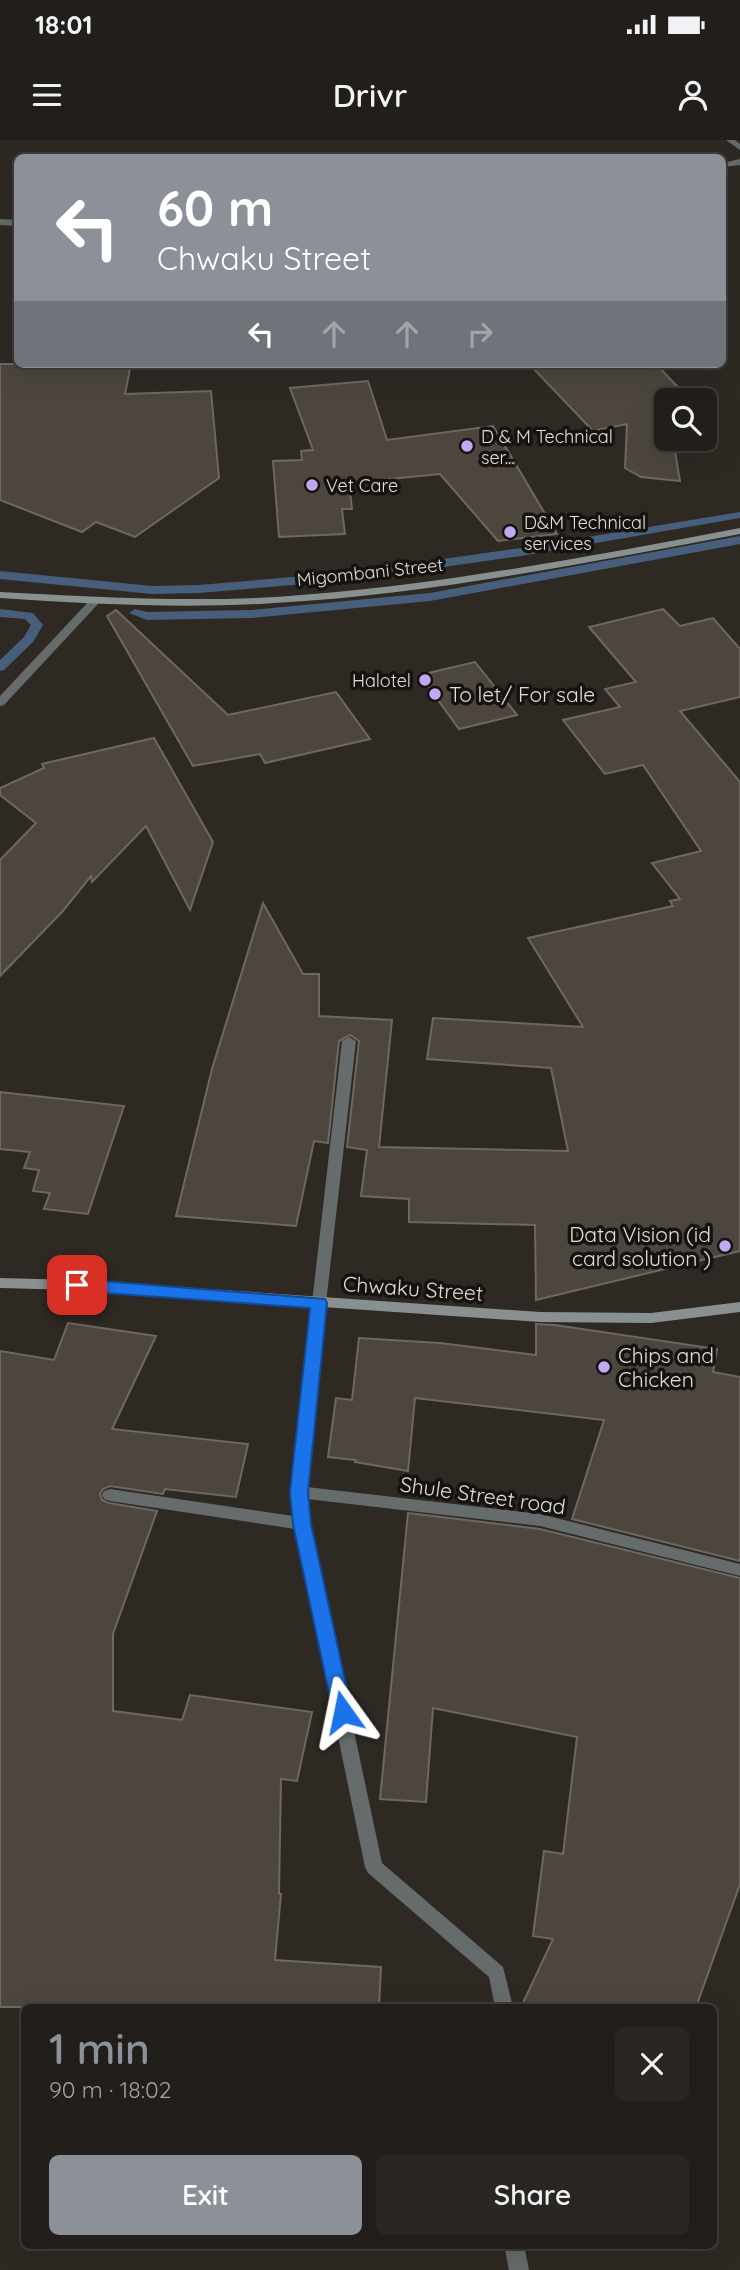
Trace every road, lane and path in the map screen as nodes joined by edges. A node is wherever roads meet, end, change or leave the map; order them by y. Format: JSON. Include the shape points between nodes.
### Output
{"nodes":[{"id":1,"x":730,"y":140,"type":"edge"},
{"id":2,"x":740,"y":148,"type":"edge"},
{"id":3,"x":740,"y":531,"type":"edge"},
{"id":4,"x":0,"y":595,"type":"edge"},
{"id":5,"x":94,"y":602,"type":"junction"},
{"id":6,"x":0,"y":703,"type":"edge"},
{"id":7,"x":349,"y":1041,"type":"dead end"},
{"id":8,"x":0,"y":1283,"type":"edge"},
{"id":9,"x":319,"y":1303,"type":"junction"},
{"id":10,"x":740,"y":1307,"type":"edge"},
{"id":11,"x":299,"y":1492,"type":"junction"},
{"id":12,"x":110,"y":1496,"type":"dead end"},
{"id":13,"x":302,"y":1524,"type":"junction"},
{"id":14,"x":740,"y":1570,"type":"edge"},
{"id":15,"x":503,"y":2004,"type":"edge"},
{"id":16,"x":515,"y":2249,"type":"edge"},
{"id":17,"x":519,"y":2270,"type":"edge"}],
"edges":[{"from":1,"to":2,"type":"street"},
{"from":3,"to":5,"type":"main road","name":"Migombani Street","via":[[417,586],[276,600]]},
{"from":4,"to":5,"type":"main road","name":"Migombani Street"},
{"from":5,"to":6,"type":"street"},
{"from":7,"to":9,"type":"street"},
{"from":8,"to":9,"type":"main road","name":"Chwaku Street"},
{"from":9,"to":10,"type":"main road","name":"Chwaku Street","via":[[651,1318]]},
{"from":9,"to":11,"type":"street"},
{"from":11,"to":13,"type":"street"},
{"from":11,"to":14,"type":"street","name":"Shule Street road","via":[[540,1520]]},
{"from":12,"to":13,"type":"street"},
{"from":13,"to":15,"type":"street","via":[[374,1867],[497,1973]]},
{"from":16,"to":17,"type":"street"}]}
